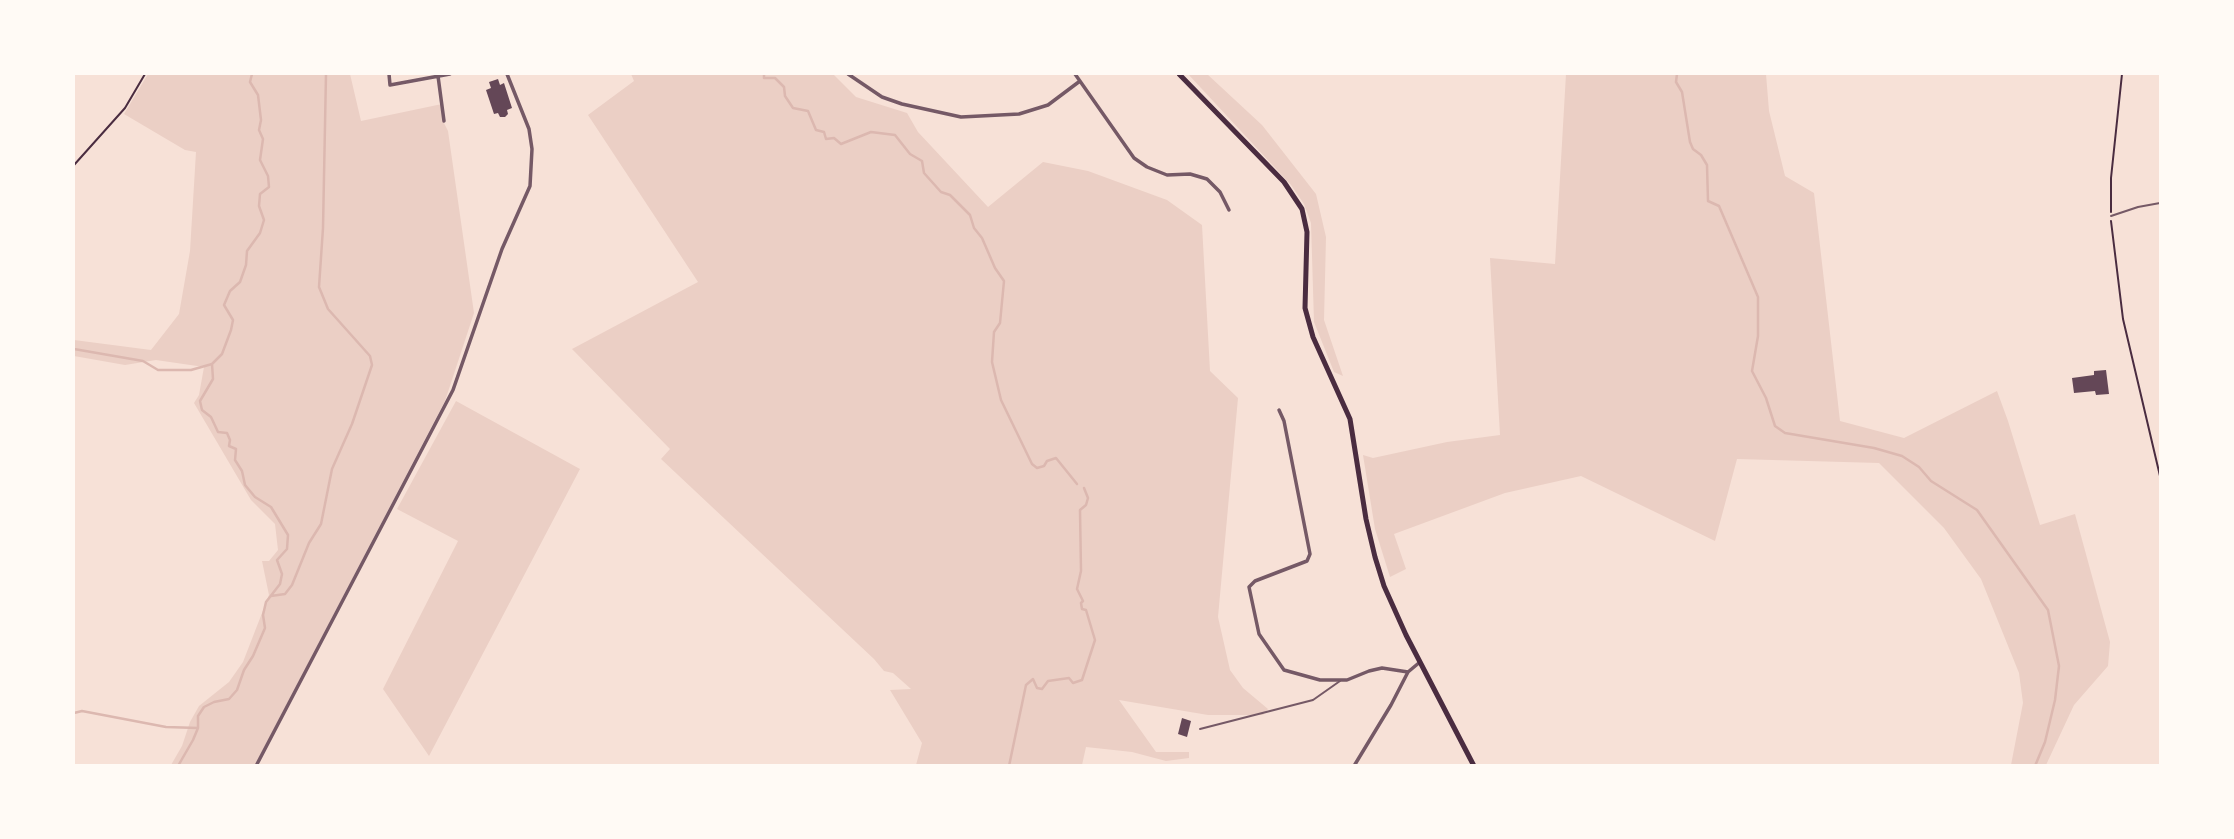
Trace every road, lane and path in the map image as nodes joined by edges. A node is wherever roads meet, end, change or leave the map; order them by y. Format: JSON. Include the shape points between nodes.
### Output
{"nodes":[{"id":1,"x":145,"y":74,"type":"edge"},
{"id":2,"x":389,"y":74,"type":"edge"},
{"id":3,"x":437,"y":74,"type":"edge"},
{"id":4,"x":450,"y":74,"type":"edge"},
{"id":5,"x":507,"y":74,"type":"edge"},
{"id":6,"x":848,"y":74,"type":"edge"},
{"id":7,"x":1074,"y":74,"type":"edge"},
{"id":8,"x":1179,"y":74,"type":"edge"},
{"id":9,"x":2122,"y":74,"type":"edge"},
{"id":10,"x":1080,"y":81,"type":"junction"},
{"id":11,"x":444,"y":121,"type":"dead end"},
{"id":12,"x":74,"y":165,"type":"edge"},
{"id":13,"x":2161,"y":203,"type":"edge"},
{"id":14,"x":1229,"y":210,"type":"dead end"},
{"id":15,"x":2111,"y":216,"type":"junction"},
{"id":16,"x":1279,"y":410,"type":"dead end"},
{"id":17,"x":2161,"y":477,"type":"edge"},
{"id":18,"x":1420,"y":662,"type":"junction"},
{"id":19,"x":1408,"y":672,"type":"junction"},
{"id":20,"x":1341,"y":680,"type":"junction"},
{"id":21,"x":1200,"y":729,"type":"dead end"},
{"id":22,"x":256,"y":765,"type":"edge"},
{"id":23,"x":1354,"y":765,"type":"edge"},
{"id":24,"x":1474,"y":765,"type":"edge"}],
"edges":[{"from":1,"to":12,"type":"path","via":[[125,108]]},
{"from":2,"to":3,"type":"street","via":[[390,85]]},
{"from":3,"to":4,"type":"street"},
{"from":3,"to":11,"type":"street"},
{"from":5,"to":22,"type":"street","via":[[530,129],[532,173],[526,197],[502,249],[453,390]]},
{"from":6,"to":10,"type":"street","via":[[881,97],[961,117],[1019,114],[1048,106]]},
{"from":7,"to":10,"type":"street"},
{"from":8,"to":18,"type":"main road","via":[[1284,182],[1302,209],[1310,328],[1350,419],[1366,519],[1384,586]]},
{"from":9,"to":15,"type":"path"},
{"from":10,"to":14,"type":"street","via":[[1134,158],[1167,175],[1207,179]]},
{"from":13,"to":15,"type":"lane"},
{"from":15,"to":17,"type":"path","via":[[2123,319]]},
{"from":16,"to":20,"type":"street","via":[[1310,554],[1307,561],[1249,587],[1256,626],[1283,670],[1320,680]]},
{"from":18,"to":19,"type":"street"},
{"from":18,"to":24,"type":"main road"},
{"from":19,"to":20,"type":"street","via":[[1382,668]]},
{"from":19,"to":23,"type":"street"},
{"from":20,"to":21,"type":"lane","via":[[1313,700]]}]}
